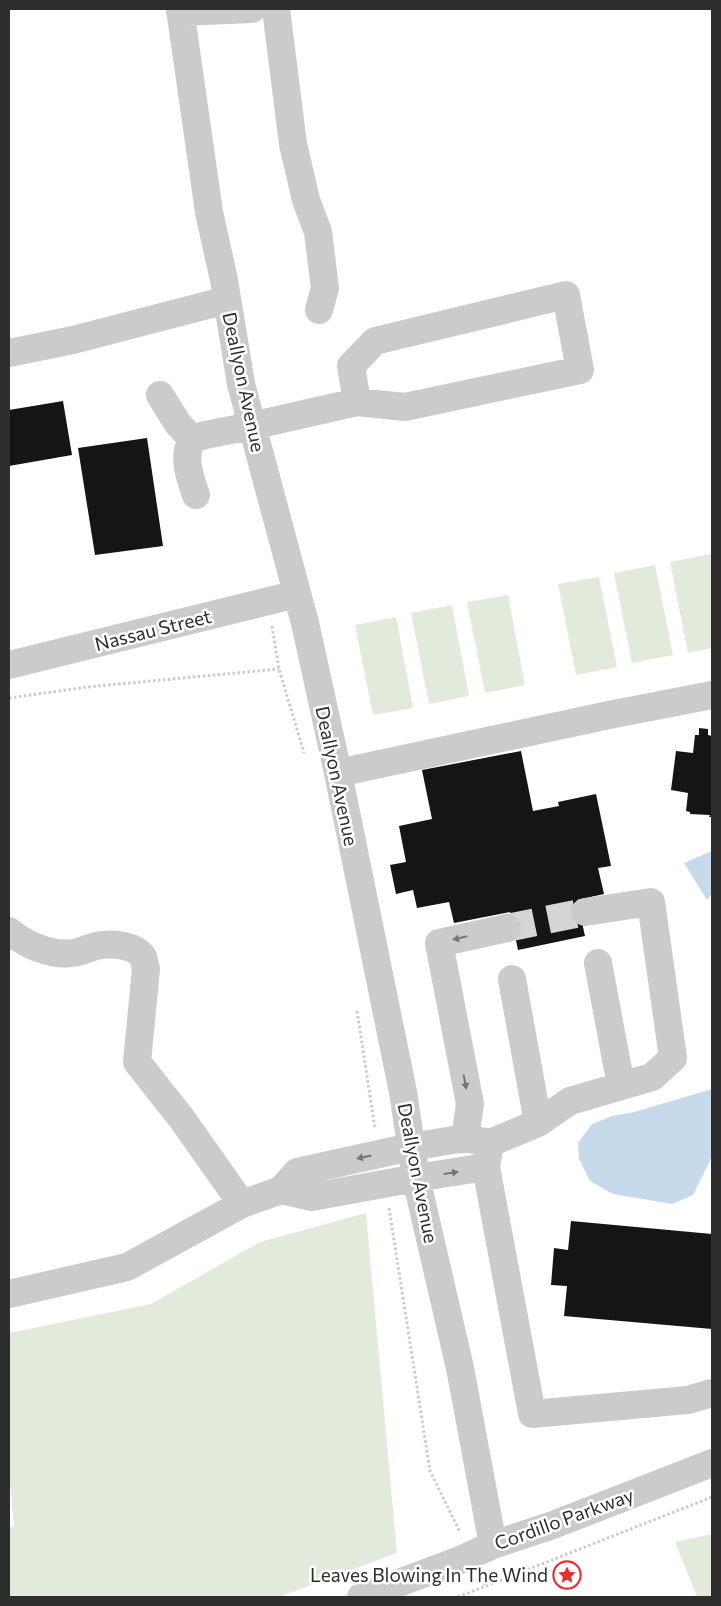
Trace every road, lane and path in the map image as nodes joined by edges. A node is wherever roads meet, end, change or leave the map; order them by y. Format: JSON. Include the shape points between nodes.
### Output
{"nodes":[{"id":1,"x":252,"y":9,"type":"edge"},
{"id":2,"x":276,"y":9,"type":"edge"},
{"id":3,"x":180,"y":10,"type":"edge"},
{"id":4,"x":227,"y":300,"type":"junction"},
{"id":5,"x":319,"y":310,"type":"dead end"},
{"id":6,"x":9,"y":353,"type":"edge"},
{"id":7,"x":160,"y":395,"type":"dead end"},
{"id":8,"x":357,"y":402,"type":"junction"},
{"id":9,"x":251,"y":426,"type":"junction"},
{"id":10,"x":192,"y":439,"type":"junction"},
{"id":11,"x":196,"y":495,"type":"dead end"},
{"id":12,"x":297,"y":594,"type":"junction"},
{"id":13,"x":268,"y":601,"type":"junction"},
{"id":14,"x":9,"y":665,"type":"edge"},
{"id":15,"x":279,"y":669,"type":"junction"},
{"id":16,"x":712,"y":695,"type":"edge"},
{"id":17,"x":9,"y":698,"type":"edge"},
{"id":18,"x":306,"y":758,"type":"dead end"},
{"id":19,"x":338,"y":773,"type":"junction"},
{"id":20,"x":585,"y":912,"type":"tunnel mouth"},
{"id":21,"x":507,"y":928,"type":"tunnel mouth"},
{"id":22,"x":9,"y":931,"type":"edge"},
{"id":23,"x":598,"y":963,"type":"dead end"},
{"id":24,"x":512,"y":980,"type":"dead end"},
{"id":25,"x":356,"y":1010,"type":"dead end"},
{"id":26,"x":620,"y":1086,"type":"junction"},
{"id":27,"x":538,"y":1123,"type":"junction"},
{"id":28,"x":411,"y":1147,"type":"junction"},
{"id":29,"x":480,"y":1149,"type":"junction"},
{"id":30,"x":380,"y":1154,"type":"junction"},
{"id":31,"x":416,"y":1178,"type":"junction"},
{"id":32,"x":385,"y":1184,"type":"junction"},
{"id":33,"x":281,"y":1190,"type":"junction"},
{"id":34,"x":242,"y":1204,"type":"junction"},
{"id":35,"x":9,"y":1294,"type":"edge"},
{"id":36,"x":712,"y":1392,"type":"edge"},
{"id":37,"x":712,"y":1463,"type":"edge"},
{"id":38,"x":712,"y":1497,"type":"edge"},
{"id":39,"x":482,"y":1550,"type":"junction"},
{"id":40,"x":485,"y":1586,"type":"junction"},
{"id":41,"x":361,"y":1597,"type":"edge"},
{"id":42,"x":458,"y":1597,"type":"edge"}],
"edges":[{"from":1,"to":3,"type":"street"},
{"from":2,"to":5,"type":"street","via":[[293,144],[306,200],[318,232],[325,288]]},
{"from":3,"to":4,"type":"street","name":"Deallyon Avenue","via":[[209,212]]},
{"from":4,"to":6,"type":"street","via":[[74,340]]},
{"from":4,"to":9,"type":"street","name":"Deallyon Avenue"},
{"from":7,"to":10,"type":"street"},
{"from":8,"to":8,"type":"street","via":[[405,406],[580,370],[566,295],[375,341],[352,366]]},
{"from":8,"to":9,"type":"street"},
{"from":9,"to":10,"type":"street"},
{"from":9,"to":12,"type":"street","name":"Deallyon Avenue"},
{"from":10,"to":11,"type":"street","via":[[188,447],[187,467]]},
{"from":12,"to":13,"type":"street","name":"Nassau Street"},
{"from":12,"to":19,"type":"street","name":"Deallyon Avenue"},
{"from":13,"to":14,"type":"street","name":"Nassau Street"},
{"from":13,"to":15,"type":"path"},
{"from":15,"to":17,"type":"path"},
{"from":15,"to":18,"type":"path"},
{"from":16,"to":19,"type":"street"},
{"from":19,"to":28,"type":"street","name":"Deallyon Avenue"},
{"from":20,"to":26,"type":"street","via":[[651,902],[673,1058],[652,1077]]},
{"from":21,"to":29,"type":"street","one_way":true,"via":[[439,943]]},
{"from":22,"to":34,"type":"street","via":[[20,940],[51,952],[73,953],[113,944],[133,950],[143,958],[146,969],[137,1062]]},
{"from":23,"to":26,"type":"street"},
{"from":24,"to":27,"type":"street"},
{"from":25,"to":30,"type":"path"},
{"from":26,"to":27,"type":"street","via":[[570,1101]]},
{"from":27,"to":29,"type":"street"},
{"from":28,"to":29,"type":"street"},
{"from":28,"to":30,"type":"street"},
{"from":28,"to":31,"type":"street","name":"Deallyon Avenue"},
{"from":31,"to":29,"type":"street","one_way":true},
{"from":29,"to":36,"type":"street","via":[[532,1414],[688,1400]]},
{"from":30,"to":33,"type":"street","one_way":true,"via":[[297,1172]]},
{"from":31,"to":32,"type":"street"},
{"from":31,"to":39,"type":"street","name":"Deallyon Avenue","via":[[460,1368]]},
{"from":32,"to":33,"type":"street","via":[[312,1198]]},
{"from":32,"to":39,"type":"path","via":[[430,1471]]},
{"from":33,"to":34,"type":"street"},
{"from":34,"to":35,"type":"street","via":[[127,1267]]},
{"from":37,"to":39,"type":"street","name":"Cordillo Parkway"},
{"from":38,"to":40,"type":"path"},
{"from":39,"to":40,"type":"path"},
{"from":39,"to":41,"type":"street","name":"Cordillo Parkway"},
{"from":40,"to":42,"type":"path"}]}
